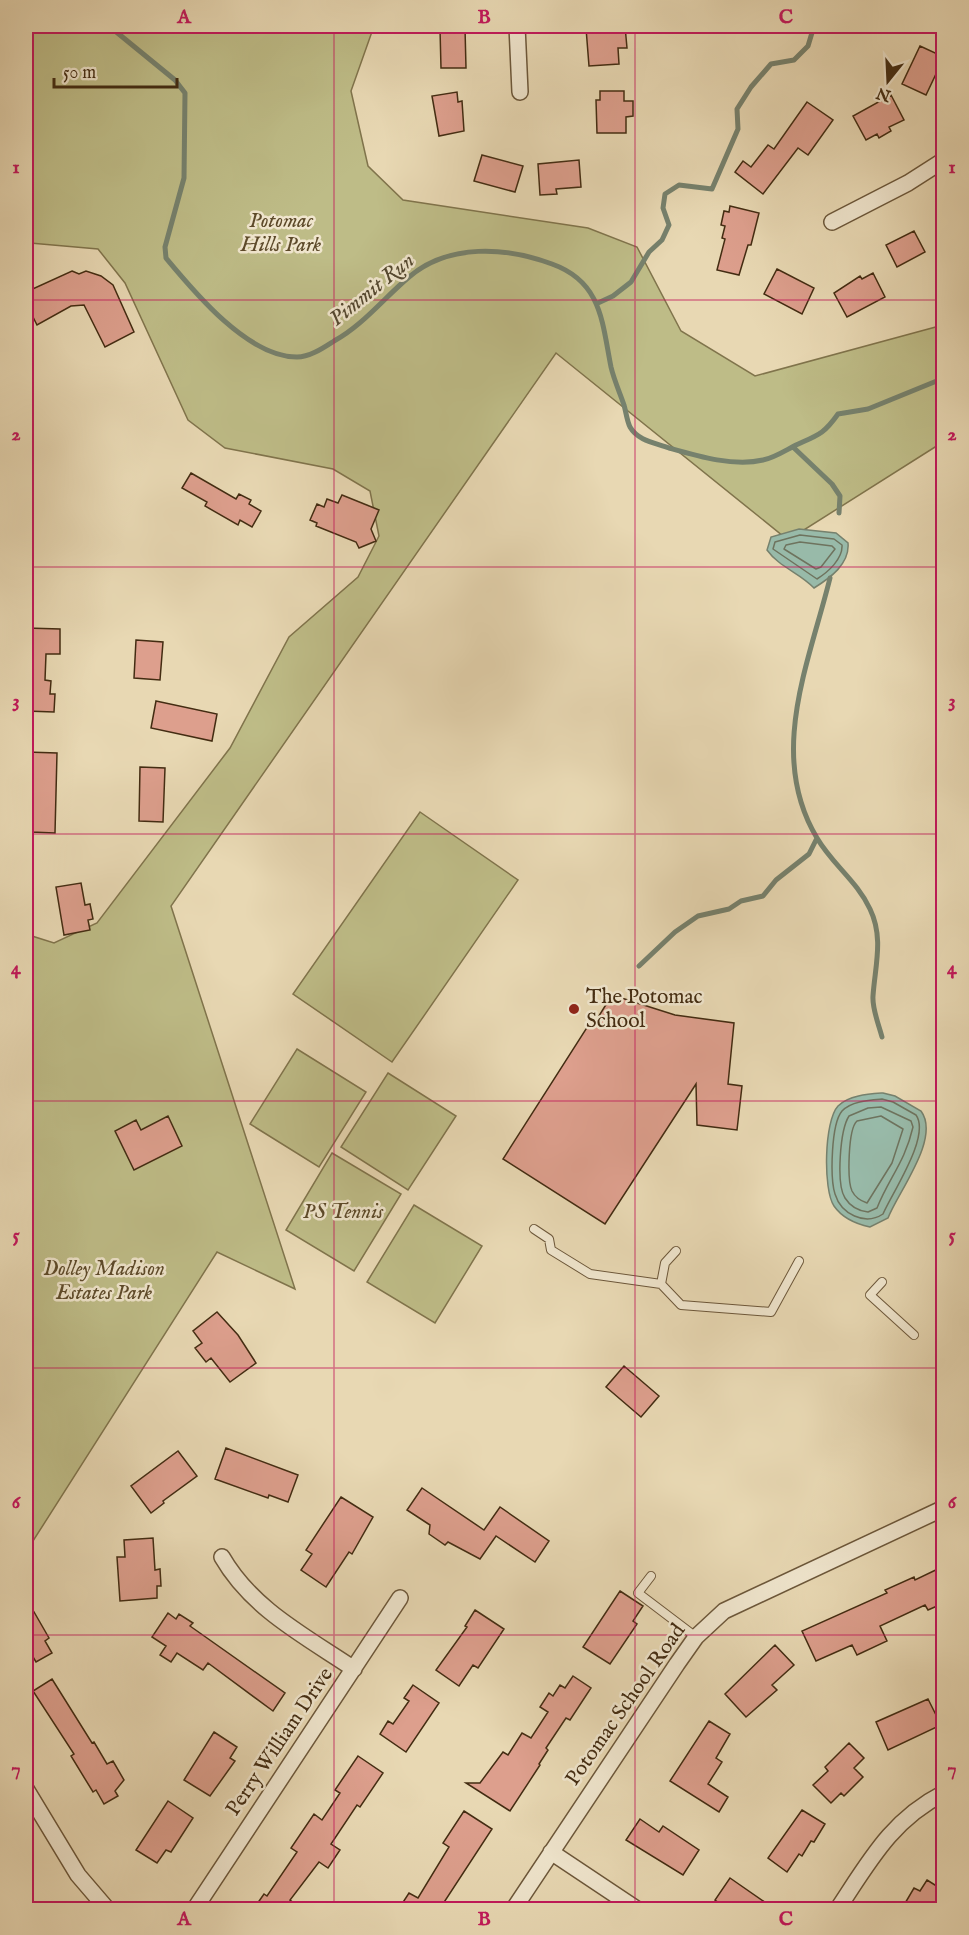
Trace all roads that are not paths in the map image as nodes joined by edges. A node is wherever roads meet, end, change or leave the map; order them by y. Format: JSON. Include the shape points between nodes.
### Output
{"nodes":[{"id":1,"x":517,"y":26,"type":"edge"},
{"id":2,"x":520,"y":92,"type":"dead end"},
{"id":3,"x":944,"y":160,"type":"edge"},
{"id":4,"x":832,"y":222,"type":"dead end"},
{"id":5,"x":534,"y":1229,"type":"dead end"},
{"id":6,"x":676,"y":1251,"type":"dead end"},
{"id":7,"x":799,"y":1260,"type":"dead end"},
{"id":8,"x":882,"y":1282,"type":"dead end"},
{"id":9,"x":661,"y":1284,"type":"junction"},
{"id":10,"x":914,"y":1335,"type":"dead end"},
{"id":11,"x":944,"y":1508,"type":"edge"},
{"id":12,"x":222,"y":1557,"type":"dead end"},
{"id":13,"x":651,"y":1576,"type":"dead end"},
{"id":14,"x":400,"y":1598,"type":"dead end"},
{"id":15,"x":696,"y":1637,"type":"junction"},
{"id":16,"x":354,"y":1669,"type":"junction"},
{"id":17,"x":26,"y":1789,"type":"edge"},
{"id":18,"x":944,"y":1793,"type":"edge"},
{"id":19,"x":551,"y":1852,"type":"junction"},
{"id":20,"x":108,"y":1910,"type":"edge"},
{"id":21,"x":194,"y":1910,"type":"edge"},
{"id":22,"x":513,"y":1910,"type":"edge"},
{"id":23,"x":638,"y":1910,"type":"edge"},
{"id":24,"x":837,"y":1910,"type":"edge"}],
"edges":[{"from":1,"to":2,"type":"street"},
{"from":3,"to":4,"type":"street"},
{"from":5,"to":9,"type":"lane","via":[[549,1239],[551,1250],[590,1274]]},
{"from":6,"to":9,"type":"lane","via":[[665,1263]]},
{"from":7,"to":9,"type":"lane","via":[[771,1312],[681,1305]]},
{"from":8,"to":10,"type":"lane","via":[[870,1295]]},
{"from":11,"to":15,"type":"street","name":"Potomac School Road","via":[[729,1607]]},
{"from":12,"to":16,"type":"street","via":[[247,1593],[265,1609]]},
{"from":13,"to":15,"type":"lane","via":[[638,1593]]},
{"from":14,"to":16,"type":"street","name":"Perry William Drive"},
{"from":15,"to":19,"type":"street","name":"Potomac School Road"},
{"from":16,"to":21,"type":"street","name":"Perry William Drive"},
{"from":17,"to":20,"type":"street","via":[[78,1875]]},
{"from":18,"to":24,"type":"street","via":[[904,1818],[885,1838]]},
{"from":19,"to":22,"type":"street","name":"Potomac School Road"},
{"from":19,"to":23,"type":"street"}]}
